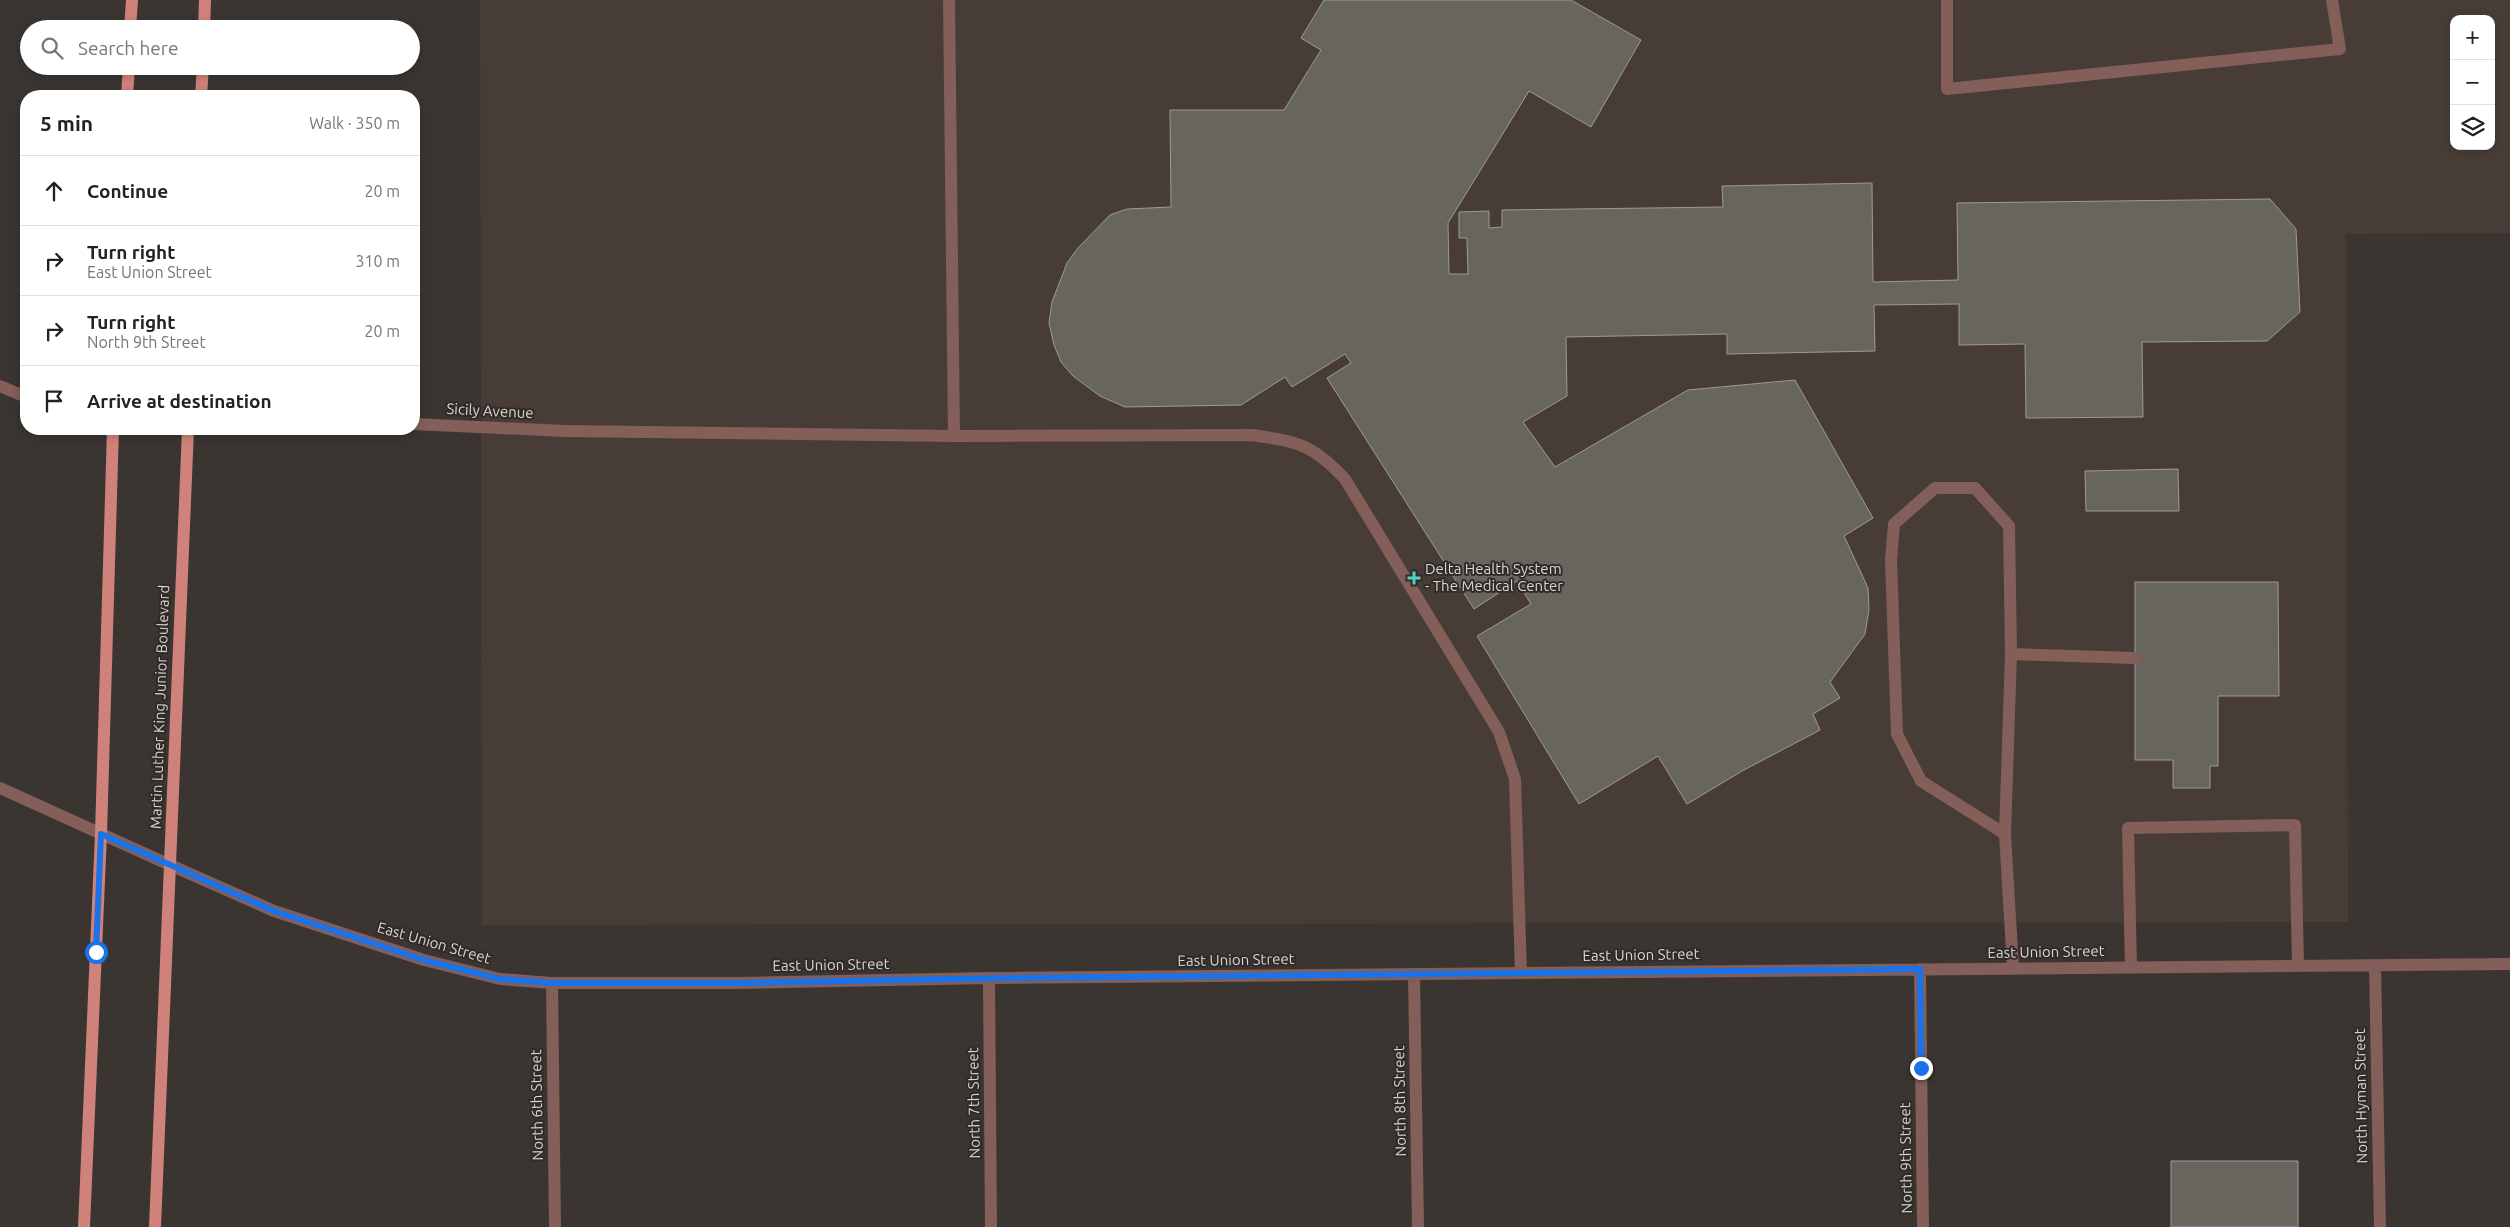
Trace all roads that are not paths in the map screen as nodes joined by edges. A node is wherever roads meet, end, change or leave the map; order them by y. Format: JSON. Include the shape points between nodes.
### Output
{"nodes":[{"id":1,"x":132,"y":0,"type":"edge"},
{"id":2,"x":205,"y":0,"type":"edge"},
{"id":3,"x":949,"y":0,"type":"edge"},
{"id":4,"x":1947,"y":0,"type":"edge"},
{"id":5,"x":2332,"y":0,"type":"edge"},
{"id":6,"x":131,"y":20,"type":"edge"},
{"id":7,"x":204,"y":20,"type":"edge"},
{"id":8,"x":128,"y":75,"type":"edge"},
{"id":9,"x":203,"y":75,"type":"edge"},
{"id":10,"x":127,"y":90,"type":"edge"},
{"id":11,"x":202,"y":90,"type":"edge"},
{"id":12,"x":0,"y":386,"type":"edge"},
{"id":13,"x":20,"y":394,"type":"edge"},
{"id":14,"x":420,"y":424,"type":"edge"},
{"id":15,"x":113,"y":435,"type":"edge"},
{"id":16,"x":188,"y":435,"type":"edge"},
{"id":17,"x":954,"y":436,"type":"junction"},
{"id":18,"x":2011,"y":654,"type":"junction"},
{"id":19,"x":2135,"y":658,"type":"dead end"},
{"id":20,"x":0,"y":788,"type":"edge"},
{"id":21,"x":101,"y":834,"type":"junction"},
{"id":22,"x":2005,"y":834,"type":"junction"},
{"id":23,"x":170,"y":865,"type":"junction"},
{"id":24,"x":2510,"y":964,"type":"edge"},
{"id":25,"x":2298,"y":965,"type":"junction"},
{"id":26,"x":2375,"y":965,"type":"junction"},
{"id":27,"x":2132,"y":967,"type":"junction"},
{"id":28,"x":2013,"y":968,"type":"junction"},
{"id":29,"x":1920,"y":969,"type":"junction"},
{"id":30,"x":1521,"y":973,"type":"junction"},
{"id":31,"x":1414,"y":974,"type":"junction"},
{"id":32,"x":989,"y":978,"type":"junction"},
{"id":33,"x":552,"y":983,"type":"junction"},
{"id":34,"x":84,"y":1227,"type":"edge"},
{"id":35,"x":156,"y":1227,"type":"edge"},
{"id":36,"x":555,"y":1227,"type":"edge"},
{"id":37,"x":992,"y":1227,"type":"edge"},
{"id":38,"x":1418,"y":1227,"type":"edge"},
{"id":39,"x":1924,"y":1227,"type":"edge"},
{"id":40,"x":2380,"y":1227,"type":"edge"}],
"edges":[{"from":1,"to":6,"type":"main road"},
{"from":2,"to":7,"type":"main road"},
{"from":3,"to":17,"type":"street"},
{"from":4,"to":5,"type":"street","via":[[1947,89],[2340,49]]},
{"from":8,"to":10,"type":"main road"},
{"from":9,"to":11,"type":"main road"},
{"from":12,"to":13,"type":"street"},
{"from":14,"to":17,"type":"street","name":"Sicily Avenue","via":[[565,431]]},
{"from":15,"to":21,"type":"main road"},
{"from":16,"to":23,"type":"main road","name":"Martin Luther King Junior Boulevard"},
{"from":17,"to":30,"type":"street","name":"Sicily Avenue","via":[[1252,435],[1295,441],[1325,458],[1345,479],[1499,732],[1515,779]]},
{"from":18,"to":19,"type":"street"},
{"from":18,"to":22,"type":"street"},
{"from":18,"to":22,"type":"street","via":[[2009,526],[1975,488],[1935,488],[1894,524],[1891,560],[1897,734],[1921,781]]},
{"from":20,"to":21,"type":"street","name":"East Union Street"},
{"from":21,"to":23,"type":"street","name":"East Union Street"},
{"from":21,"to":34,"type":"main road"},
{"from":22,"to":28,"type":"street"},
{"from":23,"to":33,"type":"street","name":"East Union Street","via":[[274,911],[424,960],[500,979]]},
{"from":23,"to":35,"type":"main road","name":"Martin Luther King Junior Boulevard"},
{"from":24,"to":26,"type":"street","name":"East Union Street"},
{"from":25,"to":26,"type":"street","name":"East Union Street"},
{"from":25,"to":27,"type":"street","name":"East Union Street"},
{"from":25,"to":27,"type":"street","via":[[2295,825],[2128,828]]},
{"from":26,"to":40,"type":"street","name":"North Hyman Street"},
{"from":27,"to":28,"type":"street","name":"East Union Street"},
{"from":28,"to":29,"type":"street","name":"East Union Street"},
{"from":29,"to":30,"type":"street","name":"East Union Street"},
{"from":29,"to":39,"type":"street","name":"North 9th Street"},
{"from":30,"to":31,"type":"street","name":"East Union Street"},
{"from":31,"to":32,"type":"street","name":"East Union Street"},
{"from":31,"to":38,"type":"street","name":"North 8th Street"},
{"from":32,"to":33,"type":"street","name":"East Union Street"},
{"from":32,"to":37,"type":"street","name":"North 7th Street"},
{"from":33,"to":36,"type":"street","name":"North 6th Street"}]}
